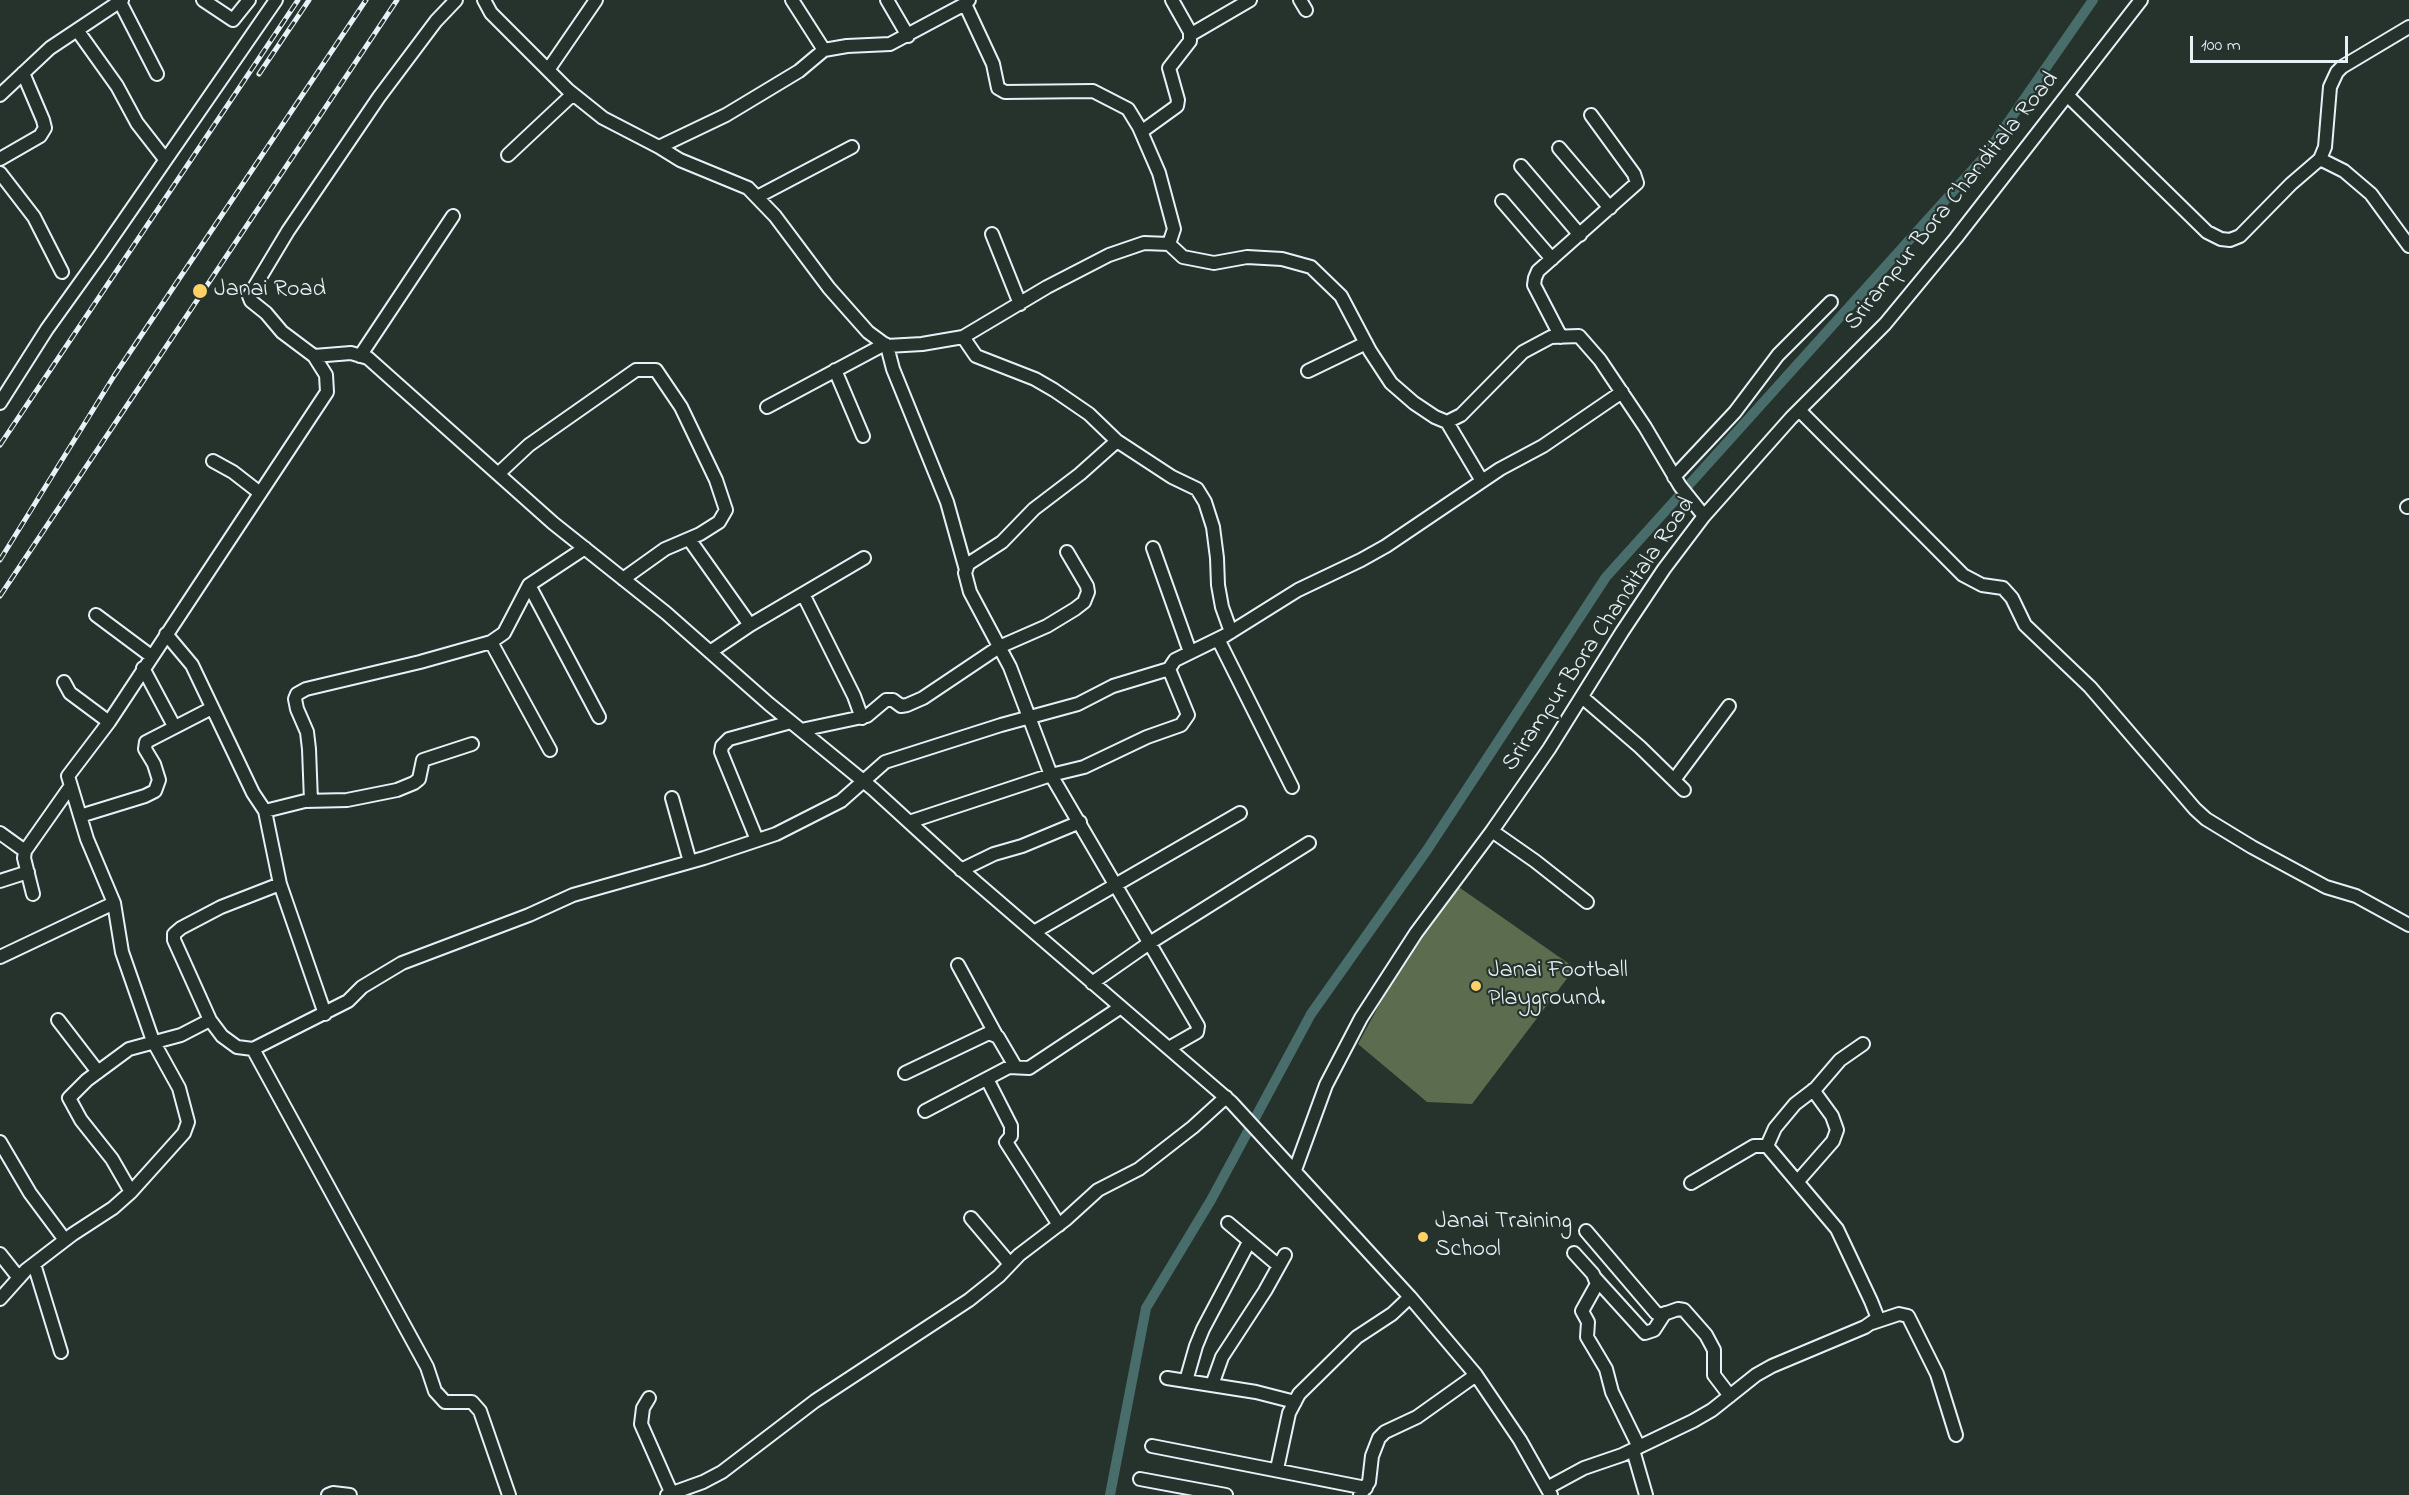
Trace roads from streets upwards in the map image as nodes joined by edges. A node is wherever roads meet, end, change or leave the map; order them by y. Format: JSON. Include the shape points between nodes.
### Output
{"nodes":[{"id":1,"x":120,"y":0,"type":"edge"},
{"id":2,"x":203,"y":0,"type":"edge"},
{"id":3,"x":249,"y":0,"type":"edge"},
{"id":4,"x":276,"y":0,"type":"edge"},
{"id":5,"x":456,"y":0,"type":"edge"},
{"id":6,"x":484,"y":0,"type":"edge"},
{"id":7,"x":596,"y":0,"type":"edge"},
{"id":8,"x":792,"y":0,"type":"edge"},
{"id":9,"x":887,"y":0,"type":"edge"},
{"id":10,"x":1172,"y":0,"type":"edge"},
{"id":11,"x":1250,"y":0,"type":"edge"},
{"id":12,"x":2141,"y":0,"type":"edge"},
{"id":13,"x":967,"y":2,"type":"edge"},
{"id":14,"x":2409,"y":27,"type":"edge"},
{"id":15,"x":77,"y":30,"type":"junction"},
{"id":16,"x":1190,"y":35,"type":"junction"},
{"id":17,"x":908,"y":36,"type":"junction"},
{"id":18,"x":824,"y":50,"type":"junction"},
{"id":19,"x":548,"y":70,"type":"junction"},
{"id":20,"x":23,"y":73,"type":"junction"},
{"id":21,"x":157,"y":74,"type":"dead end"},
{"id":22,"x":573,"y":93,"type":"junction"},
{"id":23,"x":0,"y":95,"type":"edge"},
{"id":24,"x":2067,"y":95,"type":"junction"},
{"id":25,"x":1591,"y":115,"type":"dead end"},
{"id":26,"x":1141,"y":132,"type":"junction"},
{"id":27,"x":659,"y":147,"type":"junction"},
{"id":28,"x":852,"y":147,"type":"dead end"},
{"id":29,"x":1559,"y":148,"type":"dead end"},
{"id":30,"x":508,"y":155,"type":"dead end"},
{"id":31,"x":0,"y":159,"type":"edge"},
{"id":32,"x":165,"y":159,"type":"junction"},
{"id":33,"x":2320,"y":159,"type":"junction"},
{"id":34,"x":1521,"y":166,"type":"dead end"},
{"id":35,"x":0,"y":172,"type":"edge"},
{"id":36,"x":757,"y":197,"type":"junction"},
{"id":37,"x":1502,"y":201,"type":"dead end"},
{"id":38,"x":1610,"y":208,"type":"junction"},
{"id":39,"x":453,"y":216,"type":"dead end"},
{"id":40,"x":992,"y":234,"type":"dead end"},
{"id":41,"x":1580,"y":234,"type":"junction"},
{"id":42,"x":1169,"y":244,"type":"junction"},
{"id":43,"x":2409,"y":246,"type":"edge"},
{"id":44,"x":1552,"y":259,"type":"junction"},
{"id":45,"x":62,"y":272,"type":"dead end"},
{"id":46,"x":1831,"y":302,"type":"dead end"},
{"id":47,"x":1020,"y":304,"type":"junction"},
{"id":48,"x":963,"y":337,"type":"junction"},
{"id":49,"x":1561,"y":337,"type":"junction"},
{"id":50,"x":1366,"y":343,"type":"junction"},
{"id":51,"x":886,"y":345,"type":"junction"},
{"id":52,"x":360,"y":356,"type":"junction"},
{"id":53,"x":314,"y":357,"type":"junction"},
{"id":54,"x":835,"y":370,"type":"junction"},
{"id":55,"x":1308,"y":371,"type":"dead end"},
{"id":56,"x":1622,"y":392,"type":"junction"},
{"id":57,"x":0,"y":403,"type":"edge"},
{"id":58,"x":767,"y":406,"type":"dead end"},
{"id":59,"x":1799,"y":410,"type":"junction"},
{"id":60,"x":1447,"y":422,"type":"junction"},
{"id":61,"x":863,"y":436,"type":"dead end"},
{"id":62,"x":1117,"y":441,"type":"junction"},
{"id":63,"x":213,"y":461,"type":"dead end"},
{"id":64,"x":498,"y":474,"type":"junction"},
{"id":65,"x":1482,"y":481,"type":"junction"},
{"id":66,"x":1677,"y":481,"type":"junction"},
{"id":67,"x":260,"y":493,"type":"junction"},
{"id":68,"x":1704,"y":516,"type":"junction"},
{"id":69,"x":689,"y":539,"type":"junction"},
{"id":70,"x":585,"y":548,"type":"junction"},
{"id":71,"x":1153,"y":548,"type":"dead end"},
{"id":72,"x":1067,"y":552,"type":"dead end"},
{"id":73,"x":864,"y":558,"type":"dead end"},
{"id":74,"x":966,"y":570,"type":"junction"},
{"id":75,"x":622,"y":579,"type":"junction"},
{"id":76,"x":530,"y":585,"type":"junction"},
{"id":77,"x":803,"y":594,"type":"junction"},
{"id":78,"x":96,"y":615,"type":"dead end"},
{"id":79,"x":750,"y":625,"type":"junction"},
{"id":80,"x":1231,"y":632,"type":"junction"},
{"id":81,"x":166,"y":634,"type":"junction"},
{"id":82,"x":1218,"y":639,"type":"junction"},
{"id":83,"x":492,"y":642,"type":"junction"},
{"id":84,"x":999,"y":647,"type":"junction"},
{"id":85,"x":710,"y":652,"type":"junction"},
{"id":86,"x":1190,"y":652,"type":"junction"},
{"id":87,"x":151,"y":656,"type":"junction"},
{"id":88,"x":143,"y":668,"type":"junction"},
{"id":89,"x":1169,"y":669,"type":"junction"},
{"id":90,"x":64,"y":682,"type":"dead end"},
{"id":91,"x":1582,"y":697,"type":"junction"},
{"id":92,"x":1729,"y":706,"type":"dead end"},
{"id":93,"x":212,"y":708,"type":"junction"},
{"id":94,"x":599,"y":717,"type":"dead end"},
{"id":95,"x":1030,"y":717,"type":"junction"},
{"id":96,"x":862,"y":718,"type":"junction"},
{"id":97,"x":109,"y":722,"type":"junction"},
{"id":98,"x":791,"y":722,"type":"junction"},
{"id":99,"x":174,"y":726,"type":"junction"},
{"id":100,"x":801,"y":730,"type":"junction"},
{"id":101,"x":472,"y":744,"type":"dead end"},
{"id":102,"x":549,"y":750,"type":"dead end"},
{"id":103,"x":1051,"y":775,"type":"junction"},
{"id":104,"x":1674,"y":780,"type":"junction"},
{"id":105,"x":864,"y":782,"type":"junction"},
{"id":106,"x":70,"y":787,"type":"junction"},
{"id":107,"x":1292,"y":787,"type":"dead end"},
{"id":108,"x":1684,"y":790,"type":"dead end"},
{"id":109,"x":672,"y":798,"type":"dead end"},
{"id":110,"x":310,"y":801,"type":"junction"},
{"id":111,"x":265,"y":811,"type":"junction"},
{"id":112,"x":1240,"y":813,"type":"dead end"},
{"id":113,"x":80,"y":816,"type":"junction"},
{"id":114,"x":909,"y":822,"type":"junction"},
{"id":115,"x":1080,"y":822,"type":"junction"},
{"id":116,"x":1492,"y":831,"type":"junction"},
{"id":117,"x":0,"y":833,"type":"edge"},
{"id":118,"x":757,"y":840,"type":"junction"},
{"id":119,"x":1309,"y":843,"type":"dead end"},
{"id":120,"x":25,"y":851,"type":"junction"},
{"id":121,"x":690,"y":862,"type":"junction"},
{"id":122,"x":961,"y":870,"type":"junction"},
{"id":123,"x":28,"y":872,"type":"junction"},
{"id":124,"x":0,"y":881,"type":"edge"},
{"id":125,"x":280,"y":884,"type":"junction"},
{"id":126,"x":1116,"y":885,"type":"junction"},
{"id":127,"x":33,"y":894,"type":"dead end"},
{"id":128,"x":1587,"y":902,"type":"dead end"},
{"id":129,"x":114,"y":903,"type":"junction"},
{"id":130,"x":2409,"y":925,"type":"edge"},
{"id":131,"x":1034,"y":932,"type":"junction"},
{"id":132,"x":1148,"y":944,"type":"junction"},
{"id":133,"x":0,"y":957,"type":"edge"},
{"id":134,"x":958,"y":965,"type":"dead end"},
{"id":135,"x":1092,"y":983,"type":"junction"},
{"id":136,"x":1121,"y":1007,"type":"junction"},
{"id":137,"x":325,"y":1014,"type":"junction"},
{"id":138,"x":58,"y":1020,"type":"dead end"},
{"id":139,"x":210,"y":1020,"type":"junction"},
{"id":140,"x":996,"y":1035,"type":"junction"},
{"id":141,"x":153,"y":1041,"type":"junction"},
{"id":142,"x":1863,"y":1044,"type":"dead end"},
{"id":143,"x":1169,"y":1048,"type":"junction"},
{"id":144,"x":253,"y":1050,"type":"junction"},
{"id":145,"x":1016,"y":1066,"type":"junction"},
{"id":146,"x":98,"y":1072,"type":"junction"},
{"id":147,"x":905,"y":1073,"type":"dead end"},
{"id":148,"x":987,"y":1079,"type":"junction"},
{"id":149,"x":1813,"y":1090,"type":"junction"},
{"id":150,"x":1226,"y":1097,"type":"junction"},
{"id":151,"x":925,"y":1111,"type":"dead end"},
{"id":152,"x":0,"y":1142,"type":"edge"},
{"id":153,"x":1767,"y":1146,"type":"junction"},
{"id":154,"x":1295,"y":1170,"type":"junction"},
{"id":155,"x":1798,"y":1181,"type":"junction"},
{"id":156,"x":1691,"y":1183,"type":"dead end"},
{"id":157,"x":131,"y":1192,"type":"junction"},
{"id":158,"x":971,"y":1218,"type":"dead end"},
{"id":159,"x":1228,"y":1223,"type":"dead end"},
{"id":160,"x":1059,"y":1225,"type":"junction"},
{"id":161,"x":1586,"y":1231,"type":"dead end"},
{"id":162,"x":65,"y":1240,"type":"junction"},
{"id":163,"x":1249,"y":1242,"type":"junction"},
{"id":164,"x":1574,"y":1253,"type":"dead end"},
{"id":165,"x":0,"y":1254,"type":"edge"},
{"id":166,"x":34,"y":1264,"type":"junction"},
{"id":167,"x":1010,"y":1264,"type":"junction"},
{"id":168,"x":19,"y":1278,"type":"junction"},
{"id":169,"x":1595,"y":1278,"type":"junction"},
{"id":170,"x":1410,"y":1297,"type":"junction"},
{"id":171,"x":0,"y":1299,"type":"edge"},
{"id":172,"x":1665,"y":1313,"type":"junction"},
{"id":173,"x":1872,"y":1323,"type":"junction"},
{"id":174,"x":61,"y":1352,"type":"dead end"},
{"id":175,"x":1476,"y":1375,"type":"junction"},
{"id":176,"x":1167,"y":1378,"type":"dead end"},
{"id":177,"x":1186,"y":1381,"type":"junction"},
{"id":178,"x":1212,"y":1385,"type":"junction"},
{"id":179,"x":1730,"y":1396,"type":"junction"},
{"id":180,"x":649,"y":1398,"type":"dead end"},
{"id":181,"x":1295,"y":1402,"type":"junction"},
{"id":182,"x":1956,"y":1435,"type":"dead end"},
{"id":183,"x":1152,"y":1446,"type":"dead end"},
{"id":184,"x":1636,"y":1448,"type":"junction"},
{"id":185,"x":1277,"y":1469,"type":"junction"},
{"id":186,"x":1140,"y":1479,"type":"dead end"},
{"id":187,"x":1363,"y":1491,"type":"edge"},
{"id":188,"x":1549,"y":1491,"type":"edge"},
{"id":189,"x":669,"y":1494,"type":"edge"},
{"id":190,"x":327,"y":1495,"type":"edge"},
{"id":191,"x":350,"y":1495,"type":"edge"},
{"id":192,"x":509,"y":1495,"type":"edge"},
{"id":193,"x":1226,"y":1495,"type":"edge"},
{"id":194,"x":1646,"y":1495,"type":"edge"}],
"edges":[{"from":1,"to":15,"type":"street"},
{"from":1,"to":21,"type":"street"},
{"from":2,"to":3,"type":"street","via":[[233,20]]},
{"from":4,"to":32,"type":"street"},
{"from":5,"to":53,"type":"street","via":[[379,97],[249,296],[282,332]]},
{"from":6,"to":19,"type":"street","via":[[491,13]]},
{"from":7,"to":19,"type":"street"},
{"from":8,"to":18,"type":"street"},
{"from":9,"to":17,"type":"street"},
{"from":10,"to":16,"type":"street"},
{"from":11,"to":16,"type":"street"},
{"from":12,"to":24,"type":"street","name":"Srirampur Bora Chanditala Road"},
{"from":13,"to":17,"type":"street"},
{"from":13,"to":26,"type":"street","via":[[993,64],[998,88],[1005,92],[1093,91],[1128,109]]},
{"from":14,"to":33,"type":"street","via":[[2337,72],[2330,87],[2325,147]]},
{"from":15,"to":20,"type":"street"},
{"from":15,"to":32,"type":"street"},
{"from":16,"to":26,"type":"street","via":[[1169,68],[1178,106]]},
{"from":17,"to":18,"type":"street","via":[[890,44]]},
{"from":18,"to":27,"type":"street","via":[[726,115]]},
{"from":19,"to":22,"type":"street"},
{"from":20,"to":23,"type":"street"},
{"from":20,"to":31,"type":"street","via":[[45,128],[40,136]]},
{"from":22,"to":27,"type":"street","via":[[603,118]]},
{"from":22,"to":30,"type":"street"},
{"from":24,"to":33,"type":"street","via":[[2207,232],[2221,239],[2240,236]]},
{"from":24,"to":59,"type":"street","name":"Srirampur Bora Chanditala Road","via":[[1885,324]]},
{"from":25,"to":38,"type":"street","via":[[1636,179],[1635,186]]},
{"from":26,"to":42,"type":"street","via":[[1159,173],[1174,229]]},
{"from":27,"to":36,"type":"street","via":[[680,160],[748,188]]},
{"from":28,"to":36,"type":"street"},
{"from":29,"to":38,"type":"street"},
{"from":32,"to":57,"type":"street"},
{"from":33,"to":43,"type":"street","via":[[2344,171],[2370,194]]},
{"from":34,"to":41,"type":"street"},
{"from":35,"to":45,"type":"street","via":[[34,217]]},
{"from":36,"to":51,"type":"street","via":[[829,288],[868,332]]},
{"from":37,"to":44,"type":"street"},
{"from":38,"to":41,"type":"street"},
{"from":39,"to":52,"type":"street"},
{"from":40,"to":47,"type":"street"},
{"from":41,"to":44,"type":"street"},
{"from":42,"to":47,"type":"street","via":[[1144,243],[1110,255]]},
{"from":42,"to":50,"type":"street","via":[[1183,257],[1214,263],[1247,257],[1282,259],[1311,267],[1341,296]]},
{"from":44,"to":49,"type":"street","via":[[1534,278],[1534,285]]},
{"from":46,"to":66,"type":"street","via":[[1778,355]]},
{"from":47,"to":48,"type":"street"},
{"from":48,"to":51,"type":"street"},
{"from":48,"to":62,"type":"street","via":[[976,356],[1054,390],[1089,414]]},
{"from":49,"to":56,"type":"street","via":[[1579,336]]},
{"from":49,"to":60,"type":"street","via":[[1551,337],[1523,352],[1461,415]]},
{"from":50,"to":55,"type":"street"},
{"from":50,"to":60,"type":"street","via":[[1391,383],[1414,403]]},
{"from":51,"to":54,"type":"street"},
{"from":51,"to":74,"type":"street","via":[[947,502]]},
{"from":52,"to":53,"type":"street","via":[[351,353]]},
{"from":52,"to":64,"type":"street","via":[[368,358]]},
{"from":53,"to":67,"type":"street","via":[[326,375],[327,392]]},
{"from":54,"to":58,"type":"street"},
{"from":54,"to":61,"type":"street"},
{"from":56,"to":65,"type":"street","via":[[1543,446]]},
{"from":56,"to":66,"type":"street"},
{"from":59,"to":68,"type":"street","name":"Srirampur Bora Chanditala Road"},
{"from":59,"to":130,"type":"street","via":[[1964,575],[1983,585],[2003,588],[2012,597],[2025,625],[2090,687],[2206,819],[2315,881],[2356,896]]},
{"from":60,"to":65,"type":"street"},
{"from":62,"to":74,"type":"street","via":[[1034,509],[1002,542],[968,564]]},
{"from":62,"to":80,"type":"street","via":[[1197,489],[1205,502],[1214,527],[1218,585]]},
{"from":63,"to":67,"type":"street"},
{"from":64,"to":69,"type":"street","via":[[529,445],[636,370],[656,370],[681,407],[726,510],[718,522]]},
{"from":64,"to":70,"type":"street"},
{"from":65,"to":80,"type":"street","via":[[1386,546],[1298,590]]},
{"from":66,"to":68,"type":"street"},
{"from":67,"to":81,"type":"street"},
{"from":68,"to":91,"type":"street","name":"Srirampur Bora Chanditala Road","via":[[1628,623]]},
{"from":69,"to":75,"type":"street","via":[[665,549]]},
{"from":69,"to":79,"type":"street"},
{"from":70,"to":75,"type":"street"},
{"from":70,"to":76,"type":"street"},
{"from":71,"to":86,"type":"street"},
{"from":72,"to":84,"type":"street","via":[[1087,586],[1087,597],[1047,626]]},
{"from":73,"to":77,"type":"street"},
{"from":74,"to":84,"type":"street","via":[[970,592]]},
{"from":75,"to":85,"type":"street"},
{"from":76,"to":83,"type":"street","via":[[504,633]]},
{"from":76,"to":94,"type":"street"},
{"from":77,"to":79,"type":"street"},
{"from":77,"to":96,"type":"street"},
{"from":78,"to":87,"type":"street"},
{"from":79,"to":85,"type":"street"},
{"from":80,"to":82,"type":"street"},
{"from":81,"to":87,"type":"street"},
{"from":81,"to":93,"type":"street","via":[[192,665]]},
{"from":82,"to":86,"type":"street"},
{"from":82,"to":107,"type":"street"},
{"from":83,"to":102,"type":"street"},
{"from":83,"to":110,"type":"street","via":[[420,663],[306,688],[297,694],[297,709],[309,749]]},
{"from":84,"to":95,"type":"street"},
{"from":84,"to":96,"type":"street","via":[[922,698],[901,706],[886,700]]},
{"from":85,"to":98,"type":"street"},
{"from":86,"to":89,"type":"street","via":[[1175,660]]},
{"from":87,"to":88,"type":"street"},
{"from":88,"to":97,"type":"street"},
{"from":88,"to":99,"type":"street"},
{"from":89,"to":95,"type":"street","via":[[1113,686],[1078,704]]},
{"from":89,"to":103,"type":"street","via":[[1188,715],[1181,725],[1084,767]]},
{"from":90,"to":97,"type":"street","via":[[70,693]]},
{"from":91,"to":104,"type":"street"},
{"from":91,"to":116,"type":"street","name":"Srirampur Bora Chanditala Road"},
{"from":92,"to":104,"type":"street"},
{"from":93,"to":99,"type":"street"},
{"from":93,"to":111,"type":"street"},
{"from":95,"to":103,"type":"street"},
{"from":95,"to":105,"type":"street","via":[[885,762]]},
{"from":96,"to":100,"type":"street"},
{"from":97,"to":106,"type":"street","via":[[71,770]]},
{"from":98,"to":100,"type":"street"},
{"from":98,"to":118,"type":"street","via":[[729,739],[722,746],[721,752]]},
{"from":99,"to":113,"type":"street","via":[[144,745],[159,780],[155,790]]},
{"from":100,"to":105,"type":"street"},
{"from":101,"to":110,"type":"street","via":[[423,760],[419,779],[397,790],[347,800]]},
{"from":103,"to":114,"type":"street"},
{"from":103,"to":115,"type":"street"},
{"from":104,"to":108,"type":"street"},
{"from":105,"to":114,"type":"street"},
{"from":105,"to":118,"type":"street","via":[[841,801]]},
{"from":106,"to":113,"type":"street"},
{"from":106,"to":120,"type":"street"},
{"from":109,"to":121,"type":"street"},
{"from":110,"to":111,"type":"street"},
{"from":111,"to":125,"type":"street"},
{"from":112,"to":126,"type":"street"},
{"from":113,"to":129,"type":"street"},
{"from":114,"to":122,"type":"street"},
{"from":115,"to":122,"type":"street"},
{"from":115,"to":126,"type":"street"},
{"from":116,"to":128,"type":"street"},
{"from":116,"to":154,"type":"street","name":"Srirampur Bora Chanditala Road","via":[[1416,933],[1361,1018],[1326,1085]]},
{"from":117,"to":120,"type":"street"},
{"from":118,"to":121,"type":"street"},
{"from":119,"to":132,"type":"street"},
{"from":120,"to":123,"type":"street"},
{"from":121,"to":137,"type":"street","via":[[573,896],[402,963]]},
{"from":122,"to":131,"type":"street"},
{"from":123,"to":124,"type":"street"},
{"from":123,"to":127,"type":"street"},
{"from":125,"to":137,"type":"street"},
{"from":125,"to":139,"type":"street","via":[[221,908],[174,934]]},
{"from":126,"to":131,"type":"street"},
{"from":126,"to":132,"type":"street"},
{"from":129,"to":133,"type":"street"},
{"from":129,"to":141,"type":"street","via":[[122,952]]},
{"from":131,"to":135,"type":"street"},
{"from":132,"to":135,"type":"street"},
{"from":132,"to":143,"type":"street","via":[[1198,1026],[1197,1032]]},
{"from":134,"to":140,"type":"street"},
{"from":135,"to":136,"type":"street"},
{"from":136,"to":143,"type":"street"},
{"from":136,"to":145,"type":"street","via":[[1029,1068]]},
{"from":137,"to":144,"type":"street"},
{"from":138,"to":146,"type":"street"},
{"from":139,"to":141,"type":"street","via":[[181,1035]]},
{"from":139,"to":144,"type":"street","via":[[237,1047]]},
{"from":140,"to":145,"type":"street"},
{"from":140,"to":147,"type":"street","via":[[977,1038]]},
{"from":141,"to":146,"type":"street","via":[[129,1049]]},
{"from":141,"to":157,"type":"street","via":[[179,1088],[188,1122],[184,1133]]},
{"from":142,"to":149,"type":"street","via":[[1840,1060]]},
{"from":143,"to":150,"type":"street"},
{"from":144,"to":192,"type":"street","via":[[427,1366],[435,1391],[445,1402],[472,1402],[480,1411]]},
{"from":145,"to":148,"type":"street"},
{"from":146,"to":157,"type":"street","via":[[69,1098]]},
{"from":148,"to":151,"type":"street"},
{"from":148,"to":160,"type":"street","via":[[1011,1126],[1006,1142]]},
{"from":149,"to":153,"type":"street","via":[[1782,1118]]},
{"from":149,"to":155,"type":"street","via":[[1837,1130],[1833,1141]]},
{"from":150,"to":154,"type":"street"},
{"from":150,"to":160,"type":"street","via":[[1163,1152],[1098,1190]]},
{"from":152,"to":162,"type":"street","via":[[30,1193]]},
{"from":153,"to":155,"type":"street"},
{"from":153,"to":156,"type":"street","via":[[1754,1146]]},
{"from":154,"to":170,"type":"street"},
{"from":155,"to":173,"type":"street","via":[[1843,1239],[1877,1316]]},
{"from":157,"to":162,"type":"street"},
{"from":158,"to":167,"type":"street"},
{"from":159,"to":163,"type":"street"},
{"from":160,"to":167,"type":"street"},
{"from":161,"to":172,"type":"street","via":[[1656,1313]]},
{"from":162,"to":166,"type":"street"},
{"from":163,"to":177,"type":"street","via":[[1196,1346]]},
{"from":163,"to":178,"type":"street","via":[[1282,1260],[1222,1358]]},
{"from":164,"to":169,"type":"street"},
{"from":165,"to":168,"type":"street"},
{"from":166,"to":168,"type":"street"},
{"from":166,"to":174,"type":"street"},
{"from":167,"to":189,"type":"street","via":[[969,1300],[815,1401],[722,1472]]},
{"from":168,"to":171,"type":"street"},
{"from":169,"to":172,"type":"street","via":[[1645,1333],[1654,1330]]},
{"from":169,"to":184,"type":"street","via":[[1596,1289],[1582,1311],[1588,1322],[1587,1337],[1603,1363]]},
{"from":170,"to":175,"type":"street"},
{"from":170,"to":181,"type":"street","via":[[1357,1337]]},
{"from":172,"to":179,"type":"street","via":[[1683,1310],[1706,1335],[1714,1350],[1714,1375]]},
{"from":173,"to":179,"type":"street","via":[[1772,1366]]},
{"from":173,"to":182,"type":"street","via":[[1899,1314],[1908,1316],[1937,1374]]},
{"from":175,"to":187,"type":"street","via":[[1417,1417],[1379,1438]]},
{"from":175,"to":188,"type":"street"},
{"from":176,"to":177,"type":"street"},
{"from":177,"to":178,"type":"street"},
{"from":178,"to":181,"type":"street"},
{"from":179,"to":184,"type":"street","via":[[1703,1416]]},
{"from":180,"to":189,"type":"street","via":[[641,1424]]},
{"from":181,"to":185,"type":"street"},
{"from":183,"to":185,"type":"street"},
{"from":184,"to":188,"type":"street","via":[[1584,1468]]},
{"from":184,"to":194,"type":"street"},
{"from":185,"to":187,"type":"street"},
{"from":186,"to":193,"type":"street"},
{"from":190,"to":191,"type":"street"}]}
